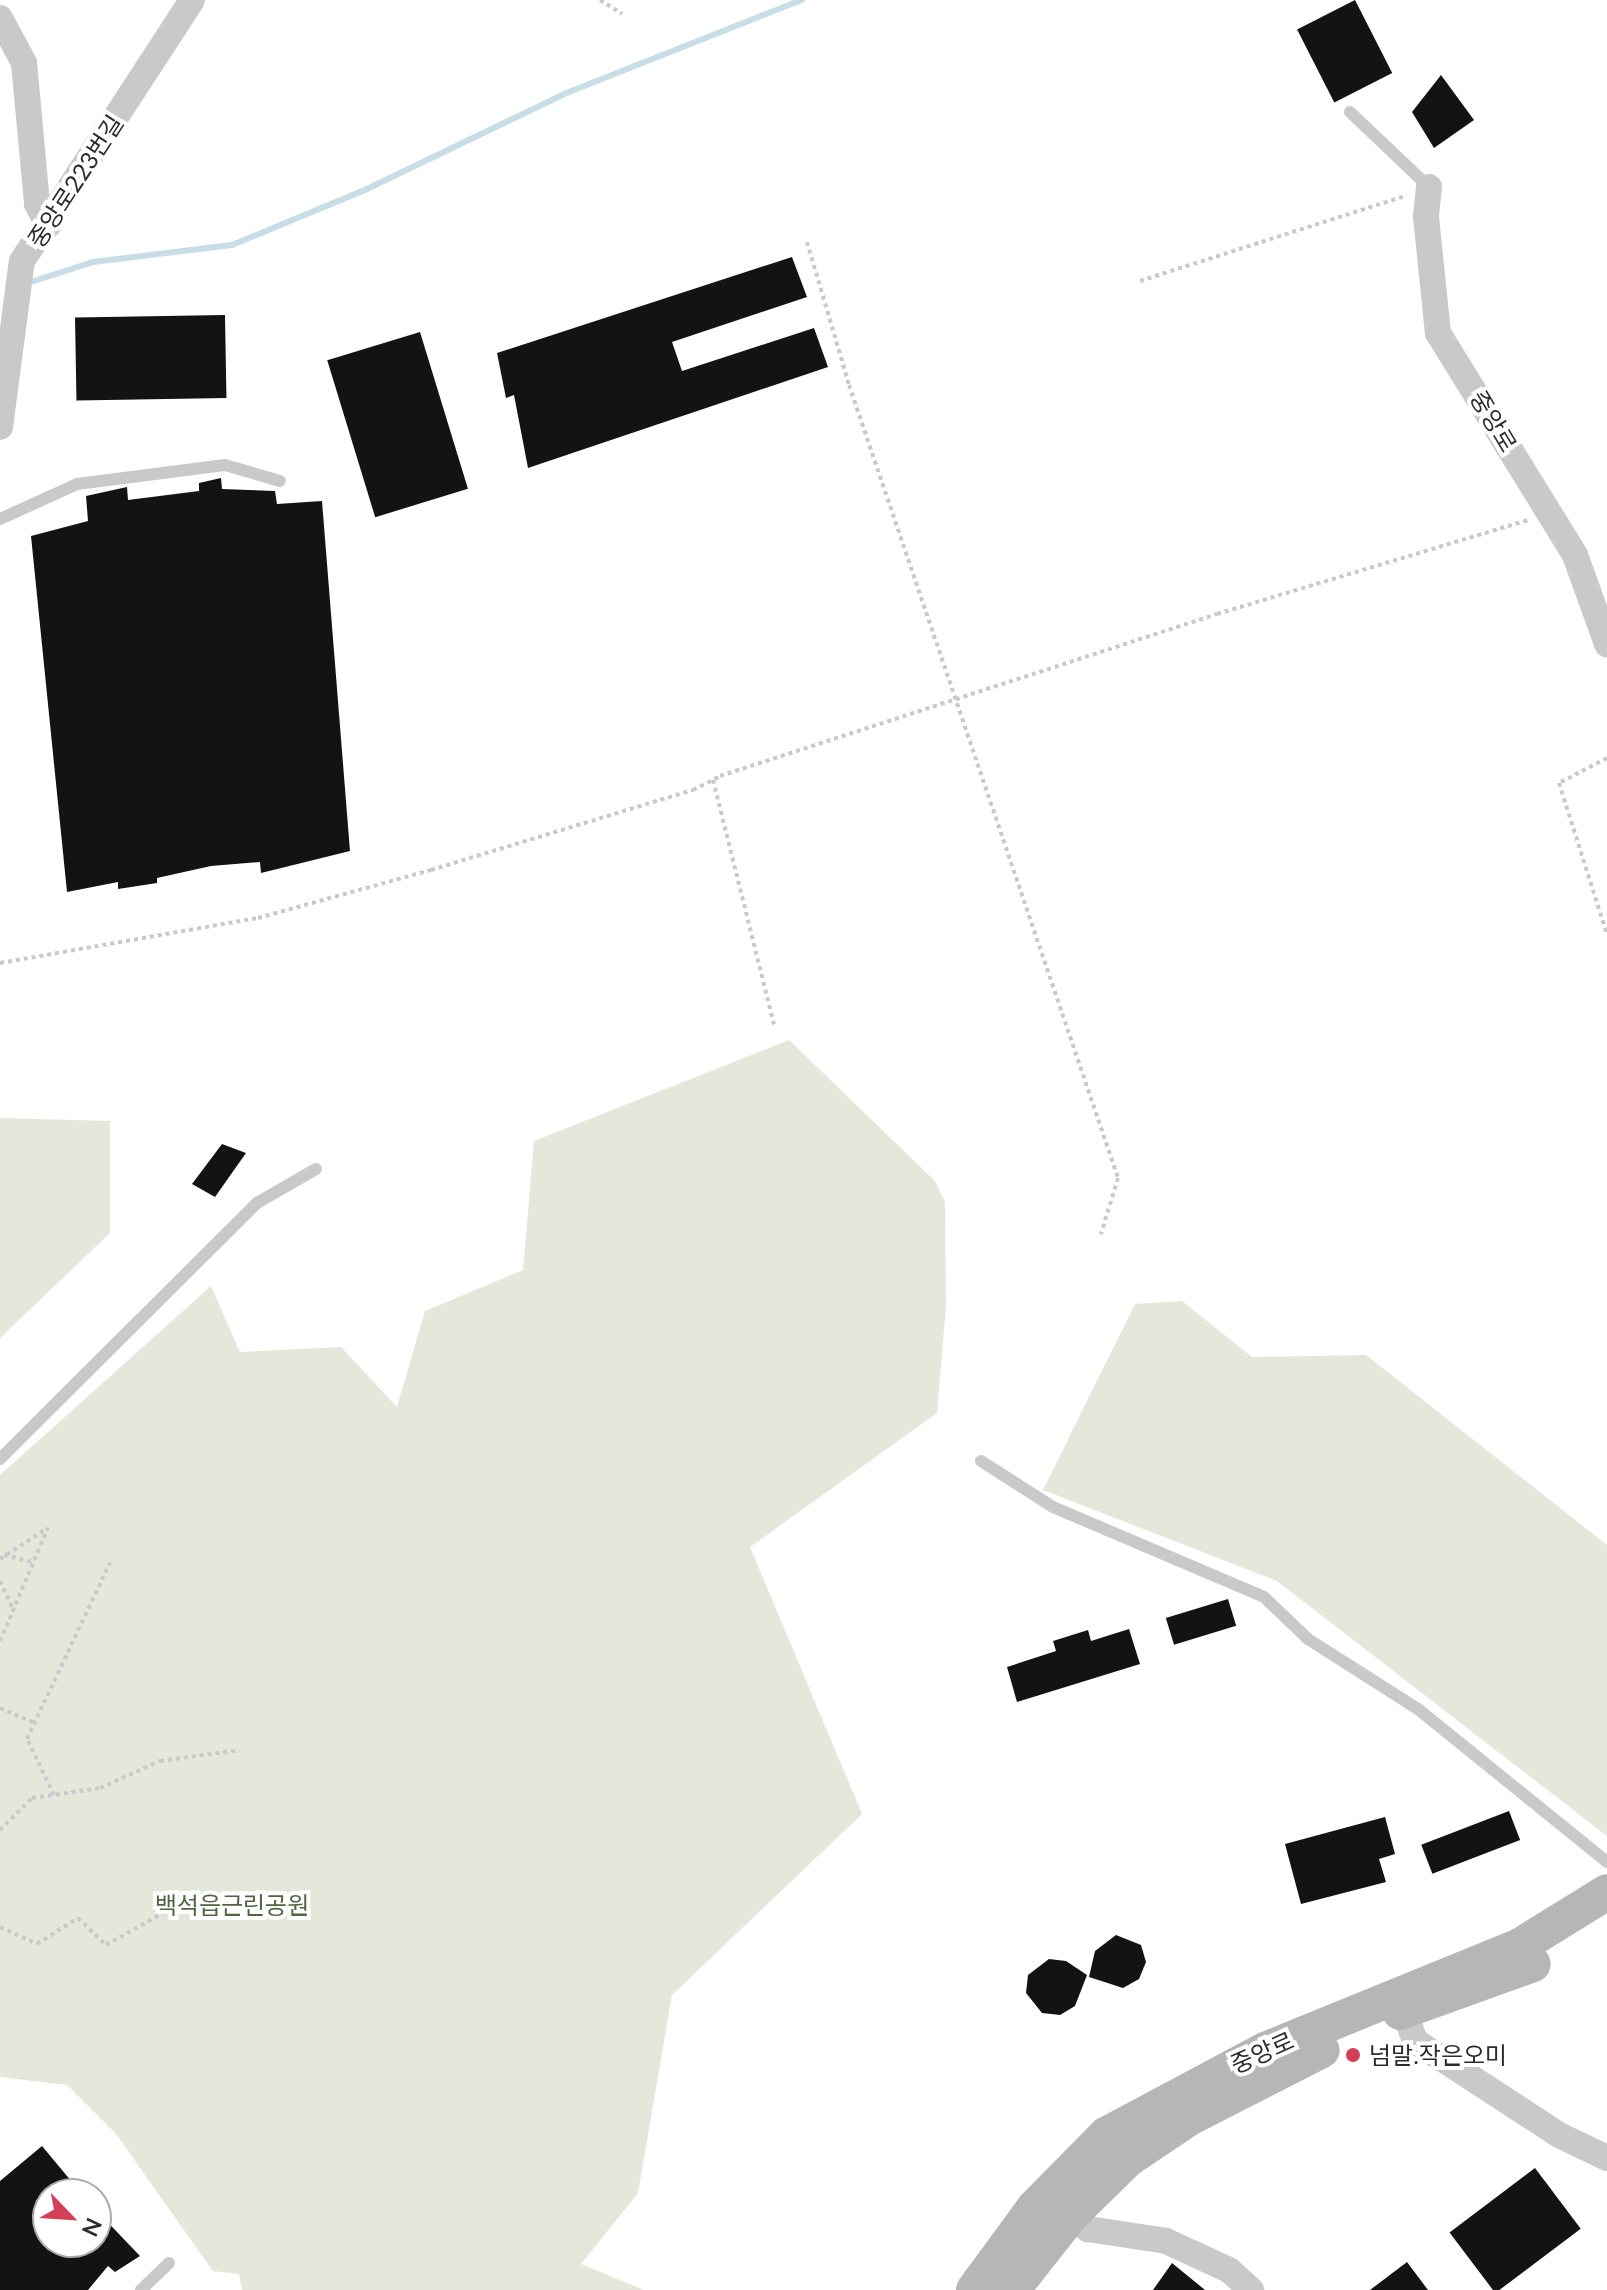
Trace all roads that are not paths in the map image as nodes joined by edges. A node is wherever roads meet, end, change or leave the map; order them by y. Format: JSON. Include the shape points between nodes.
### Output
{"nodes":[{"id":1,"x":192,"y":0,"type":"edge"},
{"id":2,"x":0,"y":18,"type":"edge"},
{"id":3,"x":1350,"y":112,"type":"dead end"},
{"id":4,"x":1429,"y":187,"type":"joint"},
{"id":5,"x":48,"y":225,"type":"junction"},
{"id":6,"x":14,"y":264,"type":"edge"},
{"id":7,"x":0,"y":427,"type":"edge"},
{"id":8,"x":280,"y":481,"type":"dead end"},
{"id":9,"x":0,"y":519,"type":"edge"},
{"id":10,"x":1607,"y":644,"type":"edge"},
{"id":11,"x":316,"y":1169,"type":"dead end"},
{"id":12,"x":0,"y":1459,"type":"edge"},
{"id":13,"x":981,"y":1461,"type":"dead end"},
{"id":14,"x":1607,"y":1862,"type":"edge"},
{"id":15,"x":1607,"y":1892,"type":"edge"},
{"id":16,"x":1607,"y":1923,"type":"edge"},
{"id":17,"x":1399,"y":2001,"type":"junction"},
{"id":18,"x":1607,"y":2158,"type":"edge"},
{"id":19,"x":1059,"y":2205,"type":"junction"},
{"id":20,"x":169,"y":2263,"type":"dead end"},
{"id":21,"x":141,"y":2290,"type":"edge"},
{"id":22,"x":974,"y":2290,"type":"edge"},
{"id":23,"x":1012,"y":2290,"type":"edge"},
{"id":24,"x":1251,"y":2290,"type":"edge"}],
"edges":[{"from":1,"to":5,"type":"street","name":"중앙로223번길"},
{"from":2,"to":5,"type":"street","via":[[24,63],[29,152],[37,204]]},
{"from":3,"to":4,"type":"lane"},
{"from":4,"to":10,"type":"street","name":"중앙로","via":[[1426,217],[1438,333],[1550,513],[1598,606]]},
{"from":5,"to":6,"type":"street","name":"중앙로223번길"},
{"from":6,"to":7,"type":"street","name":"중앙로223번길","via":[[13,324]]},
{"from":8,"to":9,"type":"lane","via":[[225,465],[77,484]]},
{"from":11,"to":12,"type":"lane","via":[[257,1203]]},
{"from":13,"to":14,"type":"lane","via":[[1053,1507],[1264,1597],[1308,1639],[1418,1709]]},
{"from":15,"to":17,"type":"main road","name":"중앙로","via":[[1520,1946]]},
{"from":16,"to":17,"type":"main road","name":"중앙로","via":[[1540,1961]]},
{"from":17,"to":18,"type":"street","via":[[1415,2041],[1561,2136]]},
{"from":17,"to":19,"type":"main road","name":"중앙로","via":[[1189,2118]]},
{"from":19,"to":22,"type":"main road","name":"중앙로"},
{"from":19,"to":23,"type":"main road","name":"중앙로"},
{"from":19,"to":24,"type":"street","via":[[1088,2229],[1166,2241],[1229,2270]]},
{"from":20,"to":21,"type":"lane"}]}
